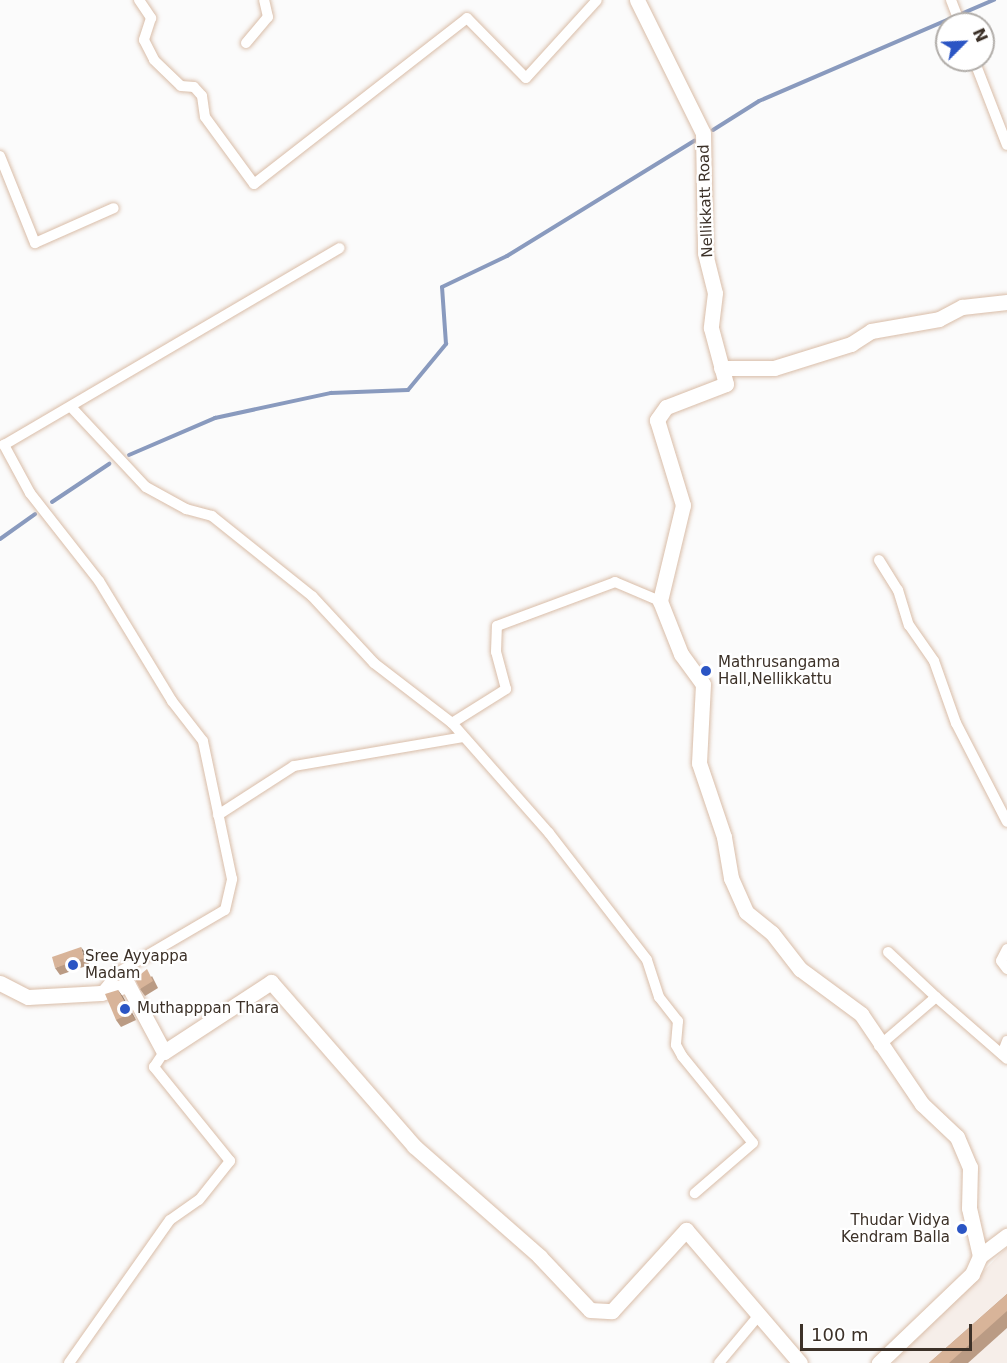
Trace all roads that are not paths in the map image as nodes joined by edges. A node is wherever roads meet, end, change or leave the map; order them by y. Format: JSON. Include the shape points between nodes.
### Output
{"nodes":[{"id":1,"x":139,"y":0,"type":"edge"},
{"id":2,"x":264,"y":0,"type":"edge"},
{"id":3,"x":597,"y":0,"type":"edge"},
{"id":4,"x":637,"y":0,"type":"edge"},
{"id":5,"x":246,"y":43,"type":"dead end"},
{"id":6,"x":979,"y":72,"type":"edge"},
{"id":7,"x":1007,"y":145,"type":"edge"},
{"id":8,"x":0,"y":156,"type":"edge"},
{"id":9,"x":114,"y":208,"type":"dead end"},
{"id":10,"x":340,"y":248,"type":"dead end"},
{"id":11,"x":1007,"y":302,"type":"edge"},
{"id":12,"x":721,"y":368,"type":"junction"},
{"id":13,"x":72,"y":408,"type":"junction"},
{"id":14,"x":879,"y":560,"type":"dead end"},
{"id":15,"x":660,"y":601,"type":"junction"},
{"id":16,"x":453,"y":723,"type":"junction"},
{"id":17,"x":463,"y":737,"type":"junction"},
{"id":18,"x":218,"y":815,"type":"junction"},
{"id":19,"x":1007,"y":822,"type":"edge"},
{"id":20,"x":1007,"y":949,"type":"edge"},
{"id":21,"x":888,"y":952,"type":"dead end"},
{"id":22,"x":1007,"y":969,"type":"edge"},
{"id":23,"x":0,"y":983,"type":"edge"},
{"id":24,"x":101,"y":993,"type":"junction"},
{"id":25,"x":936,"y":997,"type":"junction"},
{"id":26,"x":1007,"y":1041,"type":"edge"},
{"id":27,"x":879,"y":1046,"type":"junction"},
{"id":28,"x":164,"y":1052,"type":"junction"},
{"id":29,"x":1004,"y":1056,"type":"edge"},
{"id":30,"x":695,"y":1193,"type":"dead end"},
{"id":31,"x":1007,"y":1236,"type":"edge"},
{"id":32,"x":980,"y":1256,"type":"junction"},
{"id":33,"x":760,"y":1314,"type":"junction"},
{"id":34,"x":69,"y":1363,"type":"edge"},
{"id":35,"x":719,"y":1363,"type":"edge"},
{"id":36,"x":800,"y":1363,"type":"edge"},
{"id":37,"x":879,"y":1363,"type":"edge"}],
"edges":[{"from":1,"to":3,"type":"street","via":[[151,18],[144,40],[154,60],[181,86],[194,87],[202,96],[205,117],[254,184],[467,18],[526,78]]},
{"from":2,"to":5,"type":"street","via":[[268,17]]},
{"from":4,"to":12,"type":"street","name":"Nellikkatt Road","via":[[703,133],[705,253],[715,293],[711,328]]},
{"from":6,"to":7,"type":"street"},
{"from":8,"to":9,"type":"street","via":[[35,243]]},
{"from":10,"to":13,"type":"street"},
{"from":11,"to":12,"type":"street","via":[[962,307],[939,319],[871,331],[851,344],[774,368]]},
{"from":12,"to":15,"type":"street","via":[[726,384],[666,407],[657,420],[683,505]]},
{"from":13,"to":16,"type":"street","via":[[146,487],[186,510],[212,516],[312,596],[374,663]]},
{"from":13,"to":18,"type":"street","via":[[4,446],[30,493],[99,581],[172,701],[202,741]]},
{"from":14,"to":19,"type":"street","via":[[898,590],[909,625],[934,661],[956,723]]},
{"from":15,"to":16,"type":"street","via":[[615,582],[496,626],[496,652],[506,689]]},
{"from":15,"to":27,"type":"street","via":[[681,654],[703,684],[699,763],[724,837],[731,878],[746,912],[800,969],[861,1014]]},
{"from":16,"to":17,"type":"street"},
{"from":17,"to":18,"type":"street","via":[[294,766]]},
{"from":17,"to":30,"type":"street","via":[[549,833],[647,960],[659,997],[678,1022],[676,1045],[682,1056],[753,1143]]},
{"from":18,"to":24,"type":"street","via":[[232,879],[225,910],[117,973]]},
{"from":20,"to":22,"type":"street","via":[[1001,961]]},
{"from":21,"to":25,"type":"street"},
{"from":23,"to":24,"type":"street","via":[[28,997]]},
{"from":24,"to":28,"type":"street","via":[[128,985]]},
{"from":25,"to":27,"type":"street"},
{"from":25,"to":29,"type":"street"},
{"from":26,"to":29,"type":"street"},
{"from":27,"to":32,"type":"street","via":[[922,1104],[957,1137],[970,1167],[969,1208]]},
{"from":28,"to":33,"type":"street","via":[[271,982],[414,1146],[539,1256],[590,1310],[612,1311],[686,1230]]},
{"from":28,"to":34,"type":"street","via":[[154,1067],[230,1161],[199,1200],[170,1220]]},
{"from":31,"to":32,"type":"street"},
{"from":32,"to":37,"type":"street","via":[[972,1274]]},
{"from":33,"to":35,"type":"street"},
{"from":33,"to":36,"type":"street"}]}
